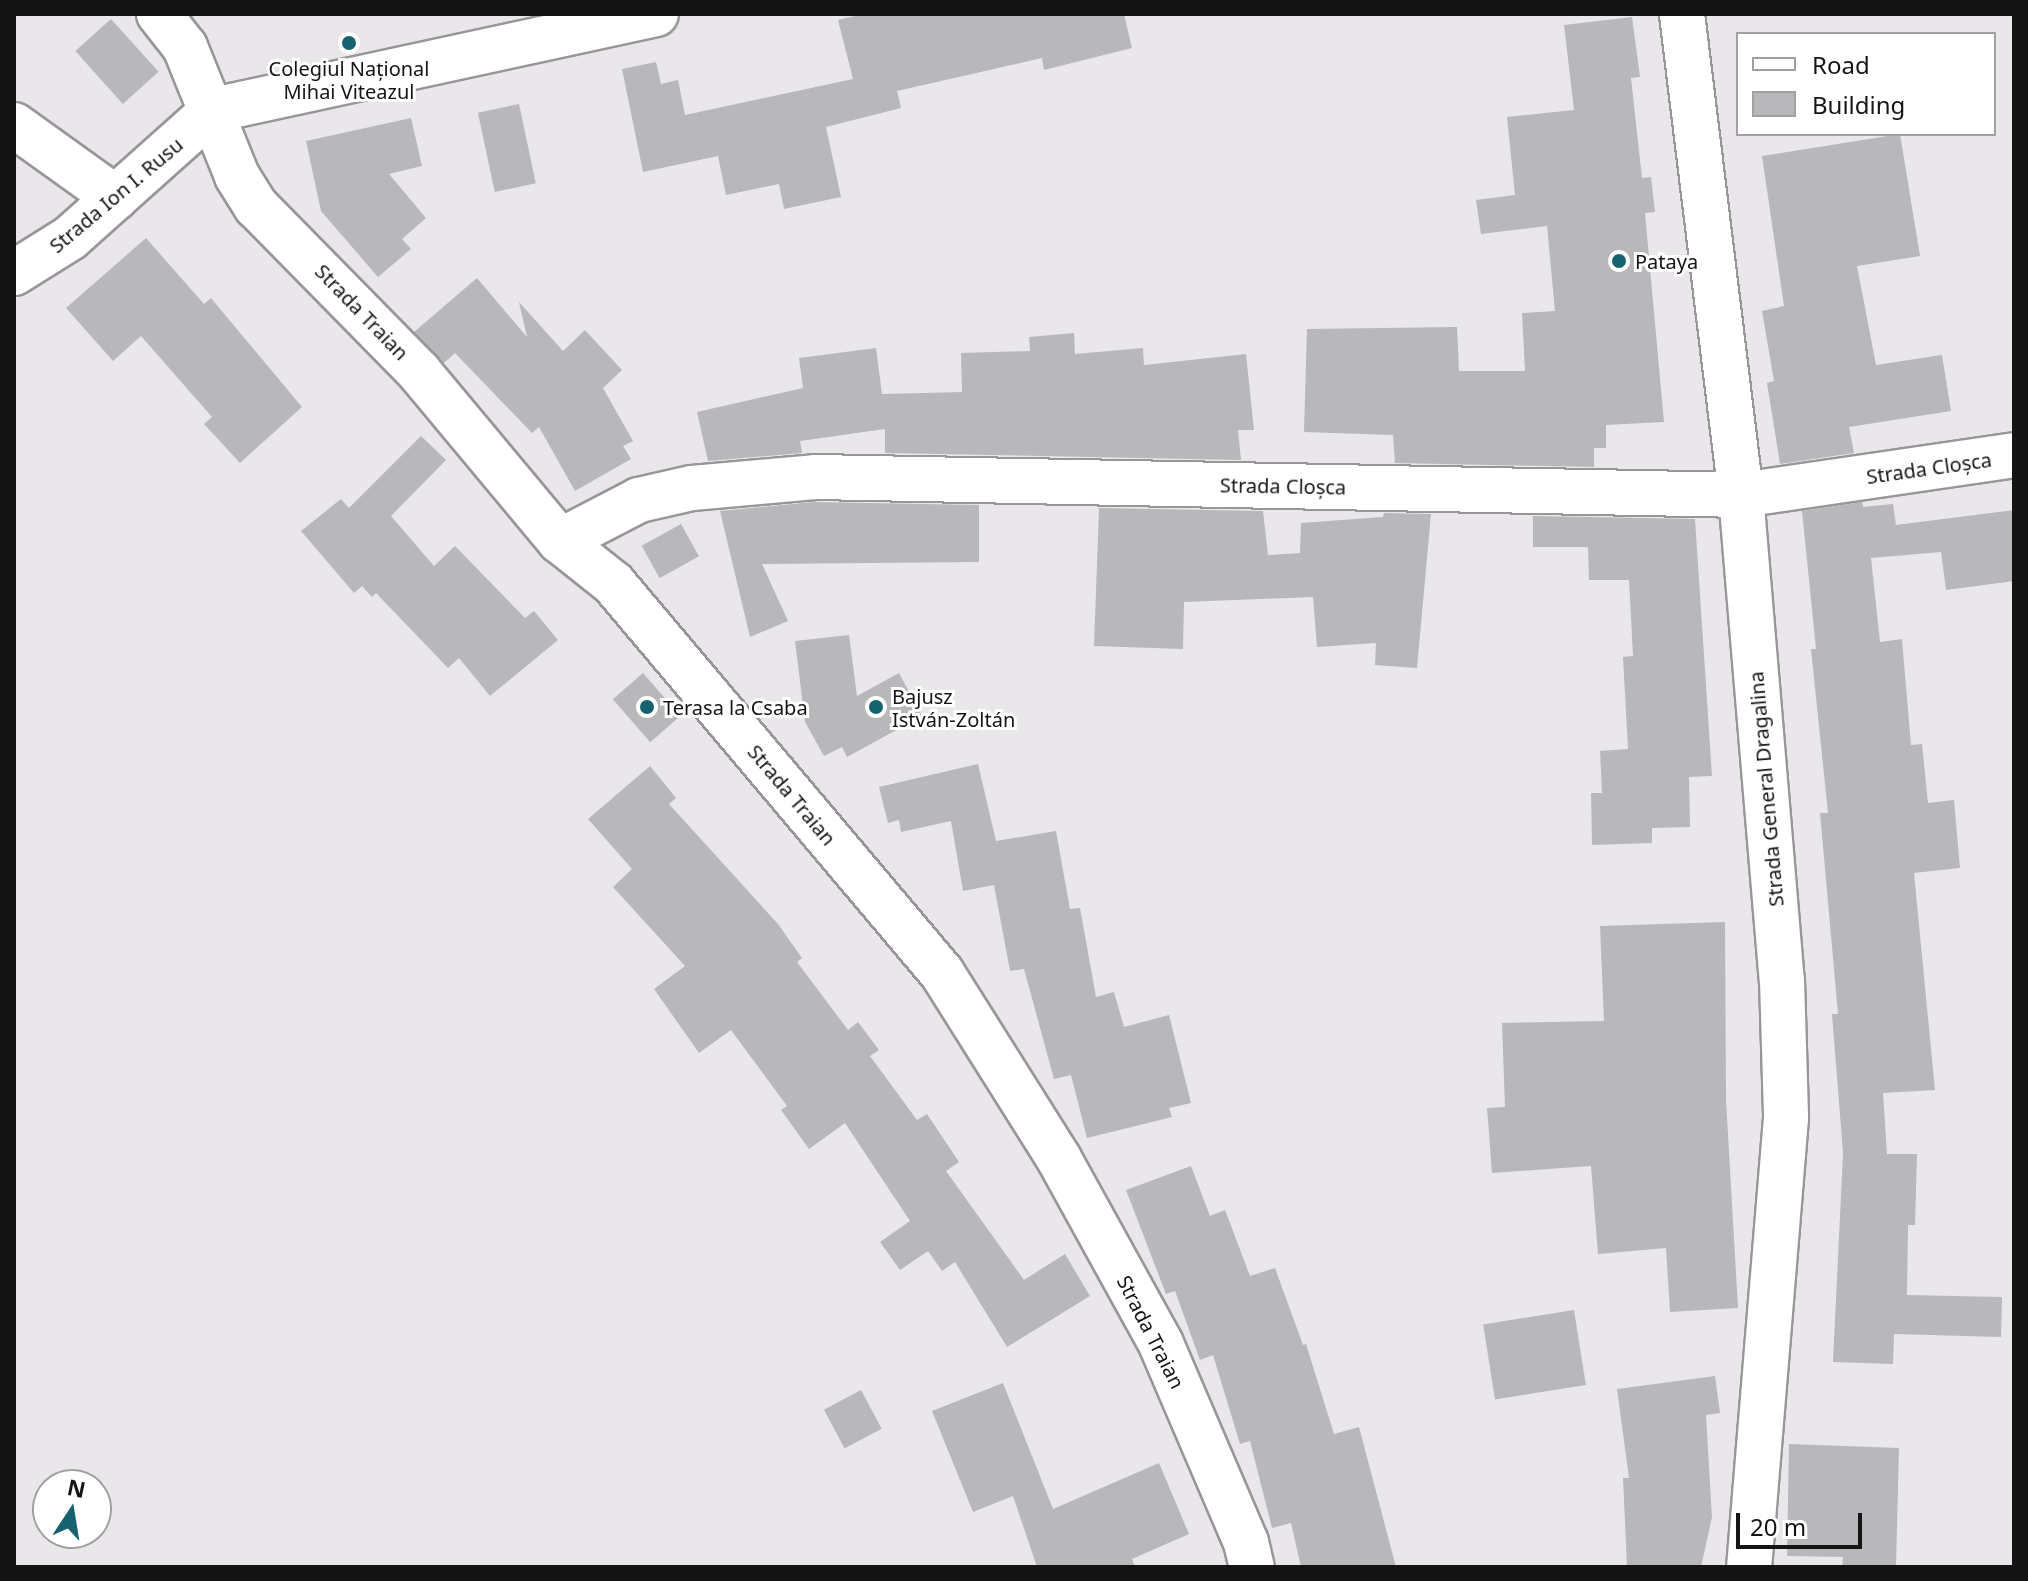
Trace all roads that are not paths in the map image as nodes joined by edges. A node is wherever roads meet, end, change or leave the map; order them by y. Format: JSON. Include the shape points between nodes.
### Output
{"nodes":[{"id":1,"x":159,"y":14,"type":"edge"},
{"id":2,"x":656,"y":14,"type":"edge"},
{"id":3,"x":1682,"y":14,"type":"edge"},
{"id":4,"x":213,"y":110,"type":"junction"},
{"id":5,"x":14,"y":125,"type":"edge"},
{"id":6,"x":116,"y":198,"type":"junction"},
{"id":7,"x":14,"y":273,"type":"edge"},
{"id":8,"x":2014,"y":455,"type":"edge"},
{"id":9,"x":1741,"y":495,"type":"junction"},
{"id":10,"x":560,"y":541,"type":"junction"},
{"id":11,"x":1252,"y":1567,"type":"edge"},
{"id":12,"x":1749,"y":1567,"type":"edge"}],
"edges":[{"from":1,"to":4,"type":"street","name":"Strada Traian","via":[[185,47]]},
{"from":2,"to":4,"type":"street"},
{"from":3,"to":9,"type":"street","name":"Strada General Dragalina"},
{"from":4,"to":6,"type":"street","name":"Strada Ion I. Rusu"},
{"from":4,"to":10,"type":"street","name":"Strada Traian","via":[[237,176],[256,206],[419,372]]},
{"from":5,"to":6,"type":"street"},
{"from":6,"to":7,"type":"street","name":"Strada Ion I. Rusu","via":[[70,238]]},
{"from":8,"to":9,"type":"street","name":"Strada Cloșca"},
{"from":9,"to":10,"type":"street","name":"Strada Cloșca","via":[[815,477],[692,488],[639,500]]},
{"from":9,"to":12,"type":"street","name":"Strada General Dragalina","via":[[1782,980],[1786,1118]]},
{"from":10,"to":11,"type":"street","name":"Strada Traian","via":[[613,583],[942,973],[1059,1159],[1161,1344]]}]}
